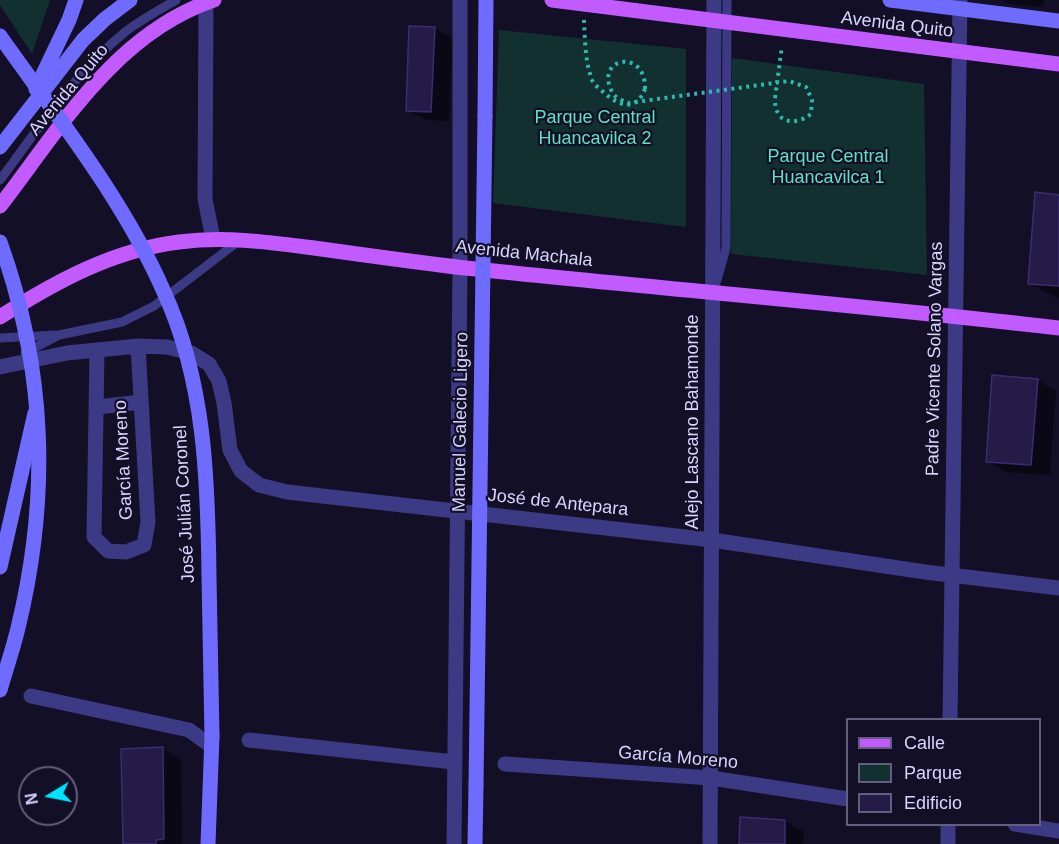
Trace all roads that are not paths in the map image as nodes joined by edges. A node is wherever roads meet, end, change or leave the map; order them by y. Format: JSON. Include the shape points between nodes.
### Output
{"nodes":[{"id":1,"x":76,"y":0,"type":"edge"},
{"id":2,"x":130,"y":0,"type":"edge"},
{"id":3,"x":176,"y":0,"type":"edge"},
{"id":4,"x":460,"y":0,"type":"edge"},
{"id":5,"x":486,"y":0,"type":"edge"},
{"id":6,"x":552,"y":0,"type":"edge"},
{"id":7,"x":714,"y":0,"type":"edge"},
{"id":8,"x":727,"y":0,"type":"edge"},
{"id":9,"x":890,"y":0,"type":"edge"},
{"id":10,"x":210,"y":2,"type":"edge"},
{"id":11,"x":960,"y":4,"type":"edge"},
{"id":12,"x":1059,"y":21,"type":"edge"},
{"id":13,"x":720,"y":22,"type":"junction"},
{"id":14,"x":0,"y":36,"type":"edge"},
{"id":15,"x":959,"y":52,"type":"junction"},
{"id":16,"x":1059,"y":64,"type":"edge"},
{"id":17,"x":24,"y":114,"type":"junction"},
{"id":18,"x":0,"y":147,"type":"edge"},
{"id":19,"x":0,"y":180,"type":"edge"},
{"id":20,"x":0,"y":206,"type":"edge"},
{"id":21,"x":213,"y":239,"type":"junction"},
{"id":22,"x":242,"y":239,"type":"junction"},
{"id":23,"x":0,"y":242,"type":"edge"},
{"id":24,"x":460,"y":267,"type":"junction"},
{"id":25,"x":713,"y":294,"type":"junction"},
{"id":26,"x":956,"y":316,"type":"junction"},
{"id":27,"x":0,"y":317,"type":"edge"},
{"id":28,"x":1059,"y":328,"type":"edge"},
{"id":29,"x":59,"y":335,"type":"junction"},
{"id":30,"x":0,"y":338,"type":"edge"},
{"id":31,"x":138,"y":346,"type":"junction"},
{"id":32,"x":97,"y":351,"type":"junction"},
{"id":33,"x":2,"y":366,"type":"edge"},
{"id":34,"x":38,"y":402,"type":"junction"},
{"id":35,"x":141,"y":402,"type":"junction"},
{"id":36,"x":98,"y":407,"type":"junction"},
{"id":37,"x":458,"y":512,"type":"junction"},
{"id":38,"x":712,"y":540,"type":"junction"},
{"id":39,"x":0,"y":567,"type":"edge"},
{"id":40,"x":952,"y":575,"type":"junction"},
{"id":41,"x":1059,"y":588,"type":"edge"},
{"id":42,"x":0,"y":690,"type":"edge"},
{"id":43,"x":31,"y":696,"type":"dead end"},
{"id":44,"x":950,"y":718,"type":"edge"},
{"id":45,"x":249,"y":740,"type":"dead end"},
{"id":46,"x":211,"y":741,"type":"junction"},
{"id":47,"x":453,"y":762,"type":"junction"},
{"id":48,"x":505,"y":764,"type":"dead end"},
{"id":49,"x":711,"y":778,"type":"junction"},
{"id":50,"x":846,"y":799,"type":"edge"},
{"id":51,"x":948,"y":826,"type":"edge"},
{"id":52,"x":1022,"y":826,"type":"edge"},
{"id":53,"x":1059,"y":831,"type":"edge"},
{"id":54,"x":208,"y":844,"type":"edge"},
{"id":55,"x":454,"y":844,"type":"edge"},
{"id":56,"x":475,"y":844,"type":"edge"},
{"id":57,"x":710,"y":844,"type":"edge"},
{"id":58,"x":948,"y":844,"type":"edge"}],
"edges":[{"from":1,"to":17,"type":"main road"},
{"from":2,"to":17,"type":"main road","name":"Avenida Quito","via":[[83,40]]},
{"from":3,"to":19,"type":"lane","via":[[127,31],[106,50],[60,100]]},
{"from":4,"to":24,"type":"street","name":"Manuel Galecio Ligero"},
{"from":5,"to":56,"type":"main road","name":"Manuel Galecio Ligero","bridge":true},
{"from":6,"to":13,"type":"main road","name":"Avenida Quito"},
{"from":7,"to":13,"type":"street","name":"Alejo Lascano Bahamonde"},
{"from":8,"to":13,"type":"lane"},
{"from":9,"to":11,"type":"main road","name":"Avenida Quito"},
{"from":10,"to":20,"type":"main road","name":"Avenida Quito","via":[[165,24],[112,64]]},
{"from":10,"to":21,"type":"street","via":[[205,199]]},
{"from":11,"to":12,"type":"main road","name":"Avenida Quito"},
{"from":11,"to":15,"type":"street","name":"Padre Vicente Solano Vargas"},
{"from":13,"to":15,"type":"main road","name":"Avenida Quito"},
{"from":13,"to":25,"type":"street","name":"Alejo Lascano Bahamonde"},
{"from":14,"to":46,"type":"main road","name":"José Julián Coronel","bridge":true,"via":[[109,190],[165,293],[180,335],[198,404],[206,482]]},
{"from":15,"to":16,"type":"main road","name":"Avenida Quito"},
{"from":15,"to":26,"type":"street","name":"Padre Vicente Solano Vargas"},
{"from":17,"to":18,"type":"main road","name":"Avenida Quito"},
{"from":21,"to":22,"type":"main road","name":"Avenida Machala"},
{"from":21,"to":27,"type":"main road","name":"Avenida Machala","via":[[178,242],[103,261]]},
{"from":22,"to":24,"type":"main road","name":"Avenida Machala"},
{"from":22,"to":29,"type":"lane","via":[[153,306],[122,322]]},
{"from":23,"to":34,"type":"main road","bridge":true,"via":[[25,327]]},
{"from":24,"to":25,"type":"main road","name":"Avenida Machala"},
{"from":24,"to":37,"type":"street","name":"Manuel Galecio Ligero"},
{"from":25,"to":26,"type":"main road","name":"Avenida Machala"},
{"from":25,"to":38,"type":"street","name":"Alejo Lascano Bahamonde"},
{"from":26,"to":28,"type":"main road","name":"Avenida Machala"},
{"from":26,"to":40,"type":"street","name":"Padre Vicente Solano Vargas"},
{"from":29,"to":30,"type":"lane"},
{"from":29,"to":33,"type":"lane"},
{"from":31,"to":32,"type":"street","name":"José de Antepara"},
{"from":31,"to":35,"type":"street","name":"García Moreno"},
{"from":31,"to":37,"type":"street","name":"José de Antepara","via":[[167,347],[190,353],[209,364],[219,381],[230,450],[241,471],[259,485],[287,492]]},
{"from":32,"to":33,"type":"street","name":"José de Antepara"},
{"from":32,"to":36,"type":"street","name":"García Moreno"},
{"from":34,"to":39,"type":"main road","bridge":true},
{"from":34,"to":42,"type":"main road","bridge":true,"via":[[40,468],[36,522],[18,628]]},
{"from":35,"to":36,"type":"street"},
{"from":35,"to":36,"type":"street","name":"García Moreno","via":[[148,522],[144,545],[126,552],[108,551],[94,537]]},
{"from":37,"to":38,"type":"street","name":"José de Antepara"},
{"from":37,"to":47,"type":"street","name":"Manuel Galecio Ligero"},
{"from":38,"to":40,"type":"street","name":"José de Antepara"},
{"from":38,"to":49,"type":"street","name":"Alejo Lascano Bahamonde"},
{"from":40,"to":41,"type":"street","name":"José de Antepara"},
{"from":40,"to":44,"type":"street","name":"Padre Vicente Solano Vargas"},
{"from":43,"to":46,"type":"street","via":[[189,730]]},
{"from":45,"to":47,"type":"street"},
{"from":46,"to":54,"type":"main road","name":"José Julián Coronel"},
{"from":47,"to":55,"type":"street","name":"Manuel Galecio Ligero"},
{"from":48,"to":49,"type":"street","name":"García Moreno"},
{"from":49,"to":50,"type":"street","name":"García Moreno"},
{"from":49,"to":57,"type":"street","name":"Alejo Lascano Bahamonde"},
{"from":51,"to":58,"type":"street"},
{"from":52,"to":53,"type":"street"}]}
